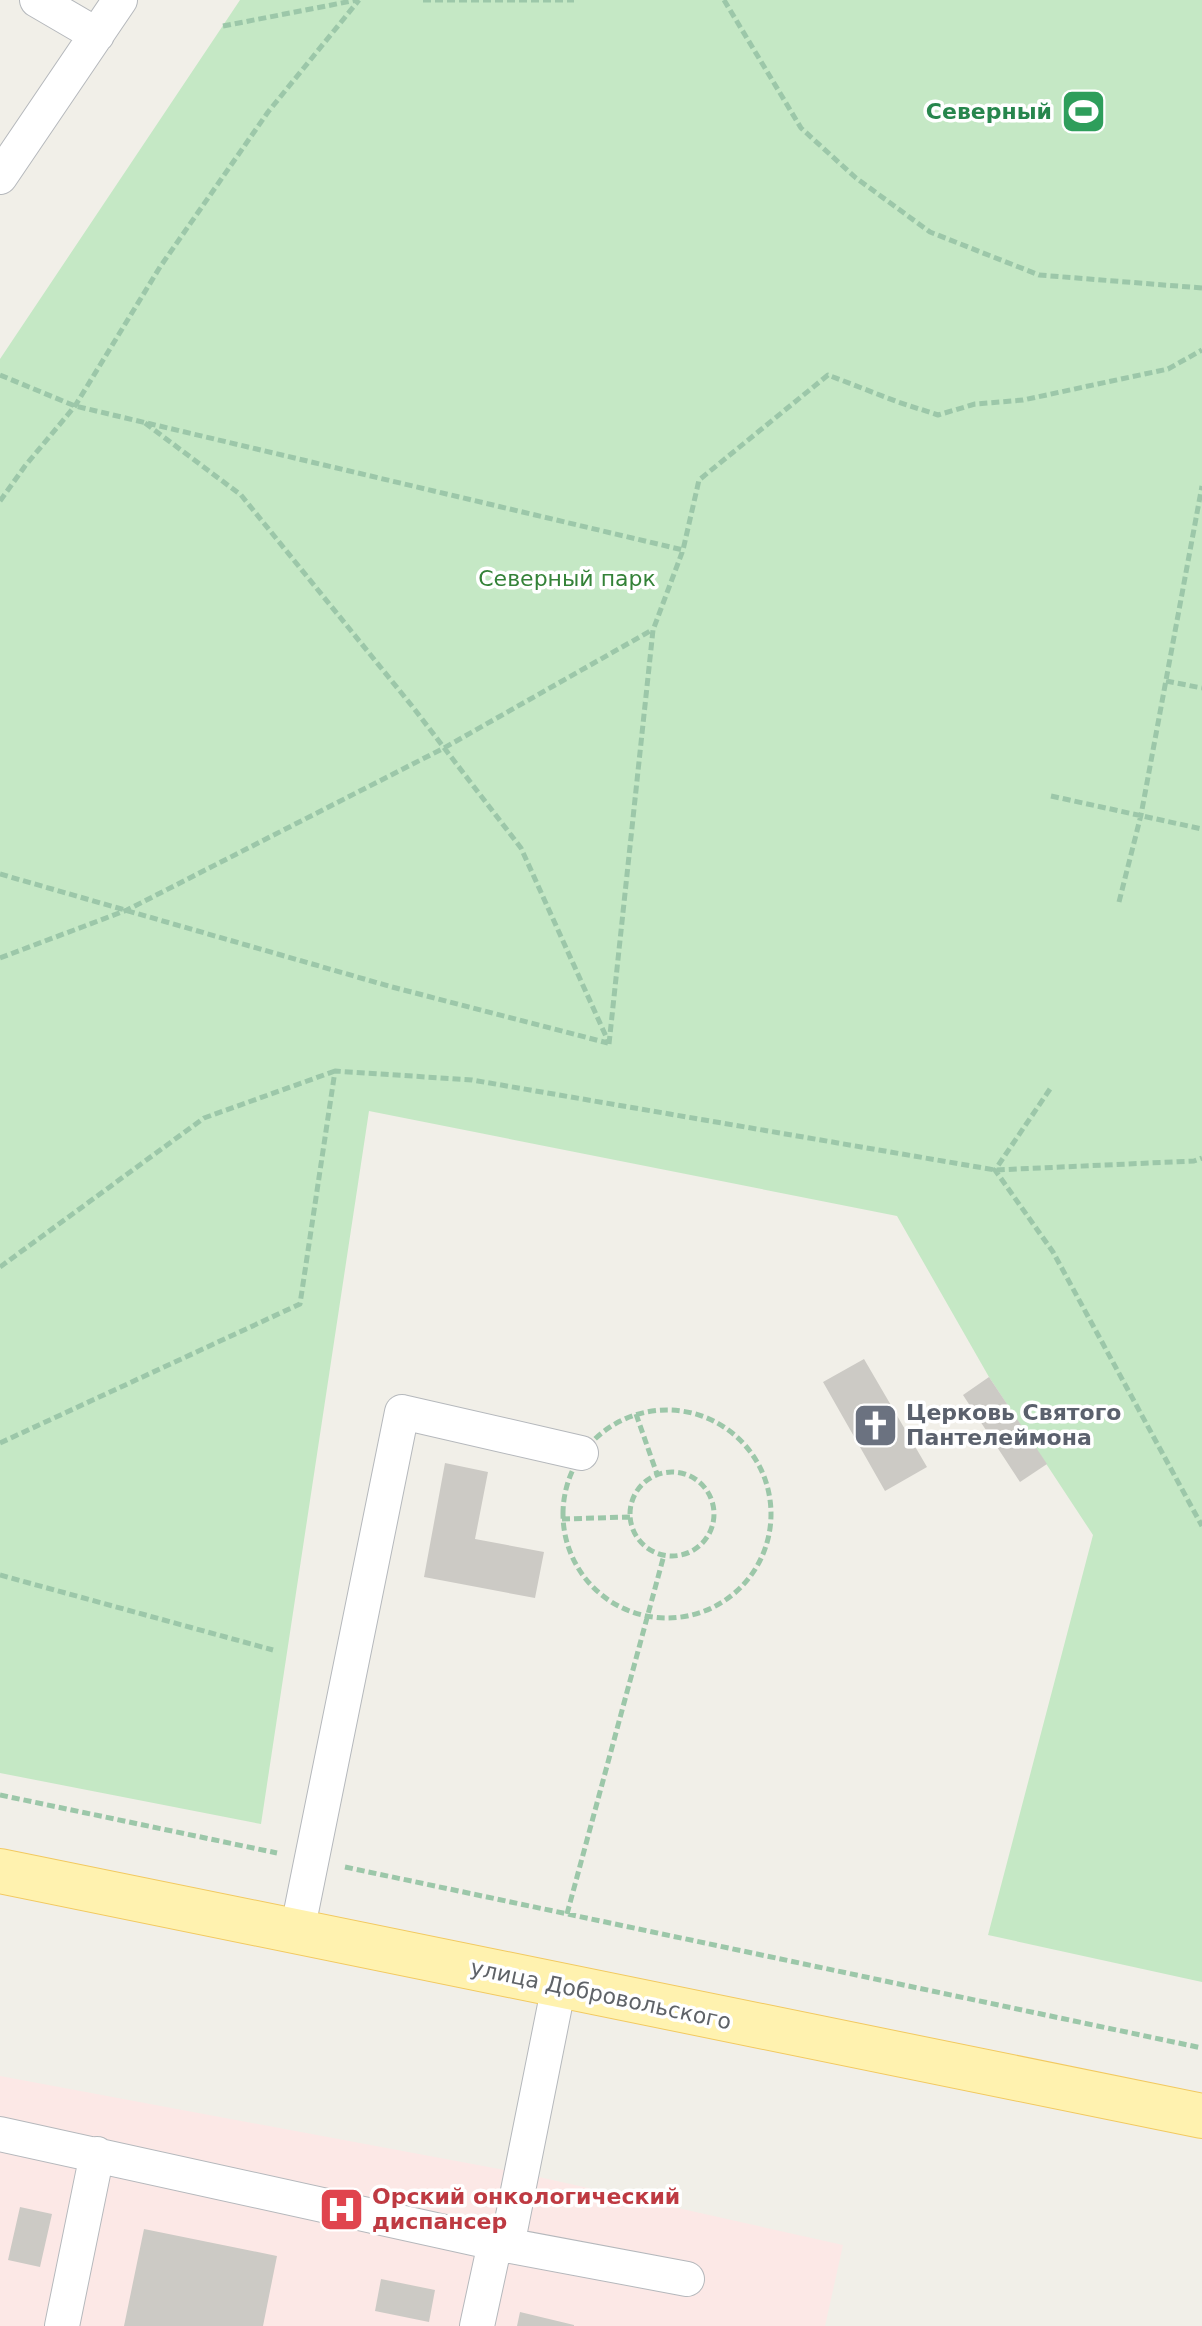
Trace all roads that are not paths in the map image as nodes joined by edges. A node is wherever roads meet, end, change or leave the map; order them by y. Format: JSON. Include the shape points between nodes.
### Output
{"nodes":[{"id":1,"x":37,"y":0,"type":"edge"},
{"id":2,"x":120,"y":0,"type":"edge"},
{"id":3,"x":97,"y":35,"type":"junction"},
{"id":4,"x":0,"y":177,"type":"edge"},
{"id":5,"x":581,"y":1453,"type":"road end"},
{"id":6,"x":0,"y":1871,"type":"edge"},
{"id":7,"x":297,"y":1932,"type":"junction"},
{"id":8,"x":559,"y":1985,"type":"junction"},
{"id":9,"x":1202,"y":2116,"type":"edge"},
{"id":10,"x":0,"y":2134,"type":"edge"},
{"id":11,"x":97,"y":2154,"type":"junction"},
{"id":12,"x":501,"y":2245,"type":"junction"},
{"id":13,"x":687,"y":2279,"type":"dead end"},
{"id":14,"x":62,"y":2326,"type":"edge"},
{"id":15,"x":477,"y":2326,"type":"edge"}],
"edges":[{"from":1,"to":3,"type":"street"},
{"from":2,"to":3,"type":"street"},
{"from":3,"to":4,"type":"street"},
{"from":5,"to":7,"type":"street","via":[[402,1412]]},
{"from":6,"to":7,"type":"main road","name":"улица Добровольского"},
{"from":7,"to":8,"type":"main road","name":"улица Добровольского"},
{"from":8,"to":9,"type":"main road","name":"улица Добровольского"},
{"from":8,"to":12,"type":"street"},
{"from":10,"to":11,"type":"street"},
{"from":11,"to":12,"type":"street"},
{"from":11,"to":14,"type":"street"},
{"from":12,"to":13,"type":"street"},
{"from":12,"to":15,"type":"street"}]}
